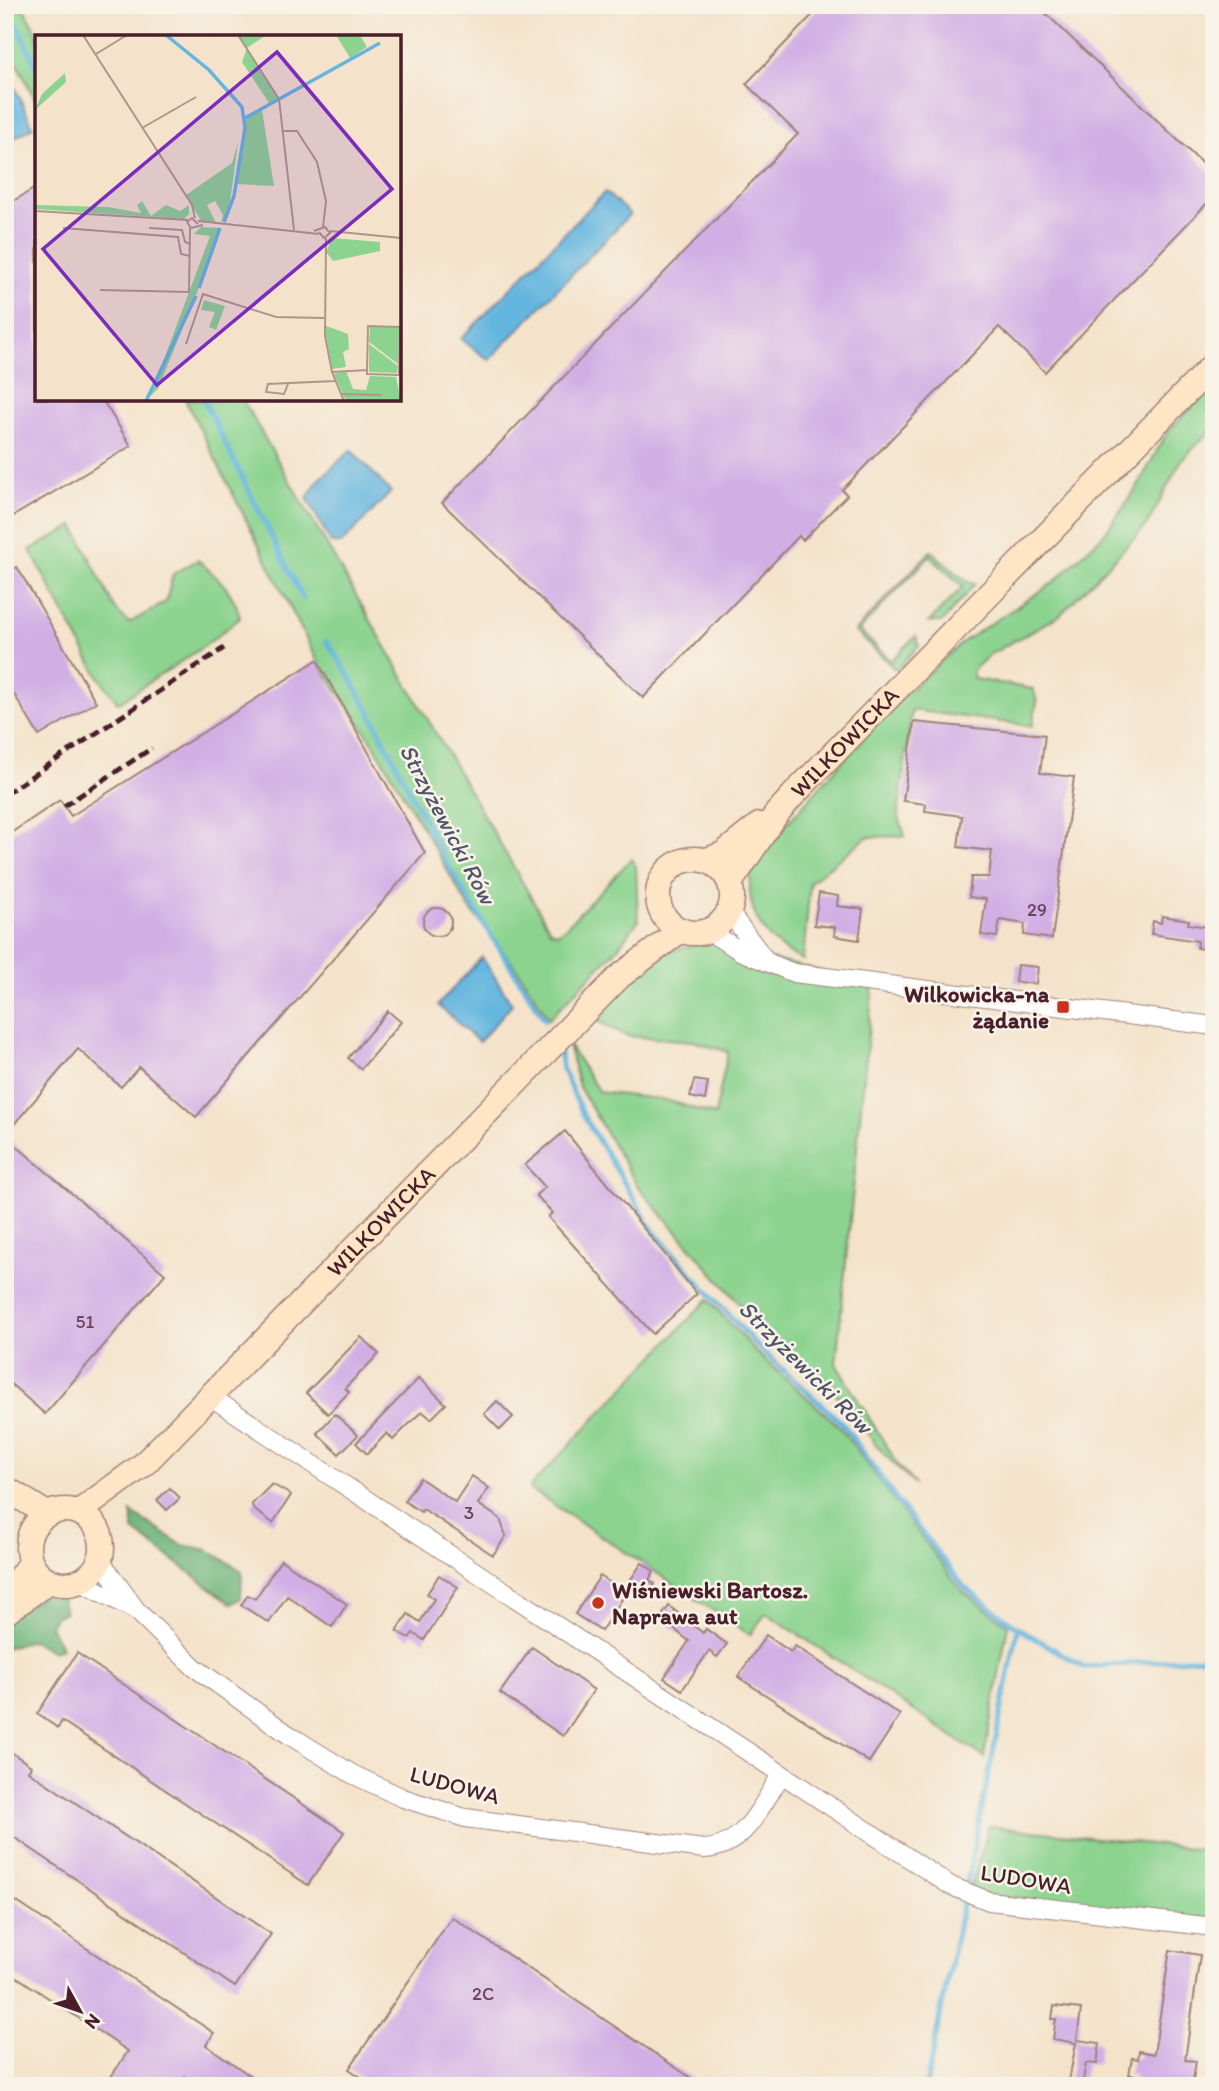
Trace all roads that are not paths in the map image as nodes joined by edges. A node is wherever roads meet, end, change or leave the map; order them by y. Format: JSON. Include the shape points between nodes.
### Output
{"nodes":[{"id":1,"x":1214,"y":364,"type":"edge"},
{"id":2,"x":777,"y":813,"type":"junction"},
{"id":3,"x":707,"y":860,"type":"junction"},
{"id":4,"x":730,"y":883,"type":"junction"},
{"id":5,"x":662,"y":912,"type":"junction"},
{"id":6,"x":729,"y":912,"type":"junction"},
{"id":7,"x":681,"y":930,"type":"junction"},
{"id":8,"x":708,"y":931,"type":"junction"},
{"id":9,"x":767,"y":962,"type":"junction"},
{"id":10,"x":619,"y":976,"type":"junction"},
{"id":11,"x":1214,"y":1026,"type":"edge"},
{"id":12,"x":211,"y":1396,"type":"junction"},
{"id":13,"x":143,"y":1465,"type":"junction"},
{"id":14,"x":5,"y":1488,"type":"edge"},
{"id":15,"x":5,"y":1507,"type":"edge"},
{"id":16,"x":79,"y":1512,"type":"junction"},
{"id":17,"x":47,"y":1514,"type":"junction"},
{"id":18,"x":98,"y":1531,"type":"junction"},
{"id":19,"x":29,"y":1534,"type":"junction"},
{"id":20,"x":100,"y":1560,"type":"junction"},
{"id":21,"x":30,"y":1563,"type":"junction"},
{"id":22,"x":49,"y":1581,"type":"junction"},
{"id":23,"x":79,"y":1581,"type":"junction"},
{"id":24,"x":5,"y":1598,"type":"edge"},
{"id":25,"x":137,"y":1611,"type":"junction"},
{"id":26,"x":5,"y":1613,"type":"edge"},
{"id":27,"x":781,"y":1775,"type":"junction"},
{"id":28,"x":1214,"y":1927,"type":"edge"}],
"edges":[{"from":1,"to":2,"type":"main road","name":"WILKOWICKA"},
{"from":2,"to":3,"type":"main road","name":"WILKOWICKA","via":[[723,854]]},
{"from":2,"to":4,"type":"main road","name":"WILKOWICKA"},
{"from":3,"to":4,"type":"main road","via":[[723,871]]},
{"from":3,"to":5,"type":"main road","via":[[688,859],[667,871],[658,895]]},
{"from":4,"to":6,"type":"main road"},
{"from":5,"to":7,"type":"main road"},
{"from":5,"to":10,"type":"main road","name":"WILKOWICKA"},
{"from":6,"to":8,"type":"main road"},
{"from":6,"to":9,"type":"street"},
{"from":7,"to":8,"type":"main road"},
{"from":7,"to":10,"type":"main road","name":"WILKOWICKA"},
{"from":8,"to":9,"type":"street"},
{"from":9,"to":11,"type":"street","via":[[794,973]]},
{"from":10,"to":12,"type":"main road","name":"WILKOWICKA"},
{"from":12,"to":13,"type":"main road","name":"WILKOWICKA"},
{"from":12,"to":27,"type":"street","name":"LUDOWA"},
{"from":13,"to":16,"type":"main road","name":"WILKOWICKA"},
{"from":13,"to":18,"type":"main road","name":"WILKOWICKA"},
{"from":14,"to":17,"type":"main road"},
{"from":15,"to":19,"type":"main road"},
{"from":16,"to":17,"type":"main road","via":[[62,1509]]},
{"from":16,"to":18,"type":"main road"},
{"from":17,"to":19,"type":"main road"},
{"from":18,"to":20,"type":"main road"},
{"from":19,"to":21,"type":"main road"},
{"from":20,"to":23,"type":"main road"},
{"from":20,"to":25,"type":"street","name":"LUDOWA"},
{"from":21,"to":22,"type":"main road"},
{"from":21,"to":24,"type":"main road"},
{"from":22,"to":23,"type":"main road"},
{"from":22,"to":26,"type":"main road"},
{"from":23,"to":25,"type":"street","name":"LUDOWA"},
{"from":25,"to":27,"type":"street","name":"LUDOWA","via":[[204,1675],[299,1741],[403,1798],[465,1818],[719,1849],[744,1833]]},
{"from":27,"to":28,"type":"street","name":"LUDOWA","via":[[951,1886],[978,1898]]}]}
